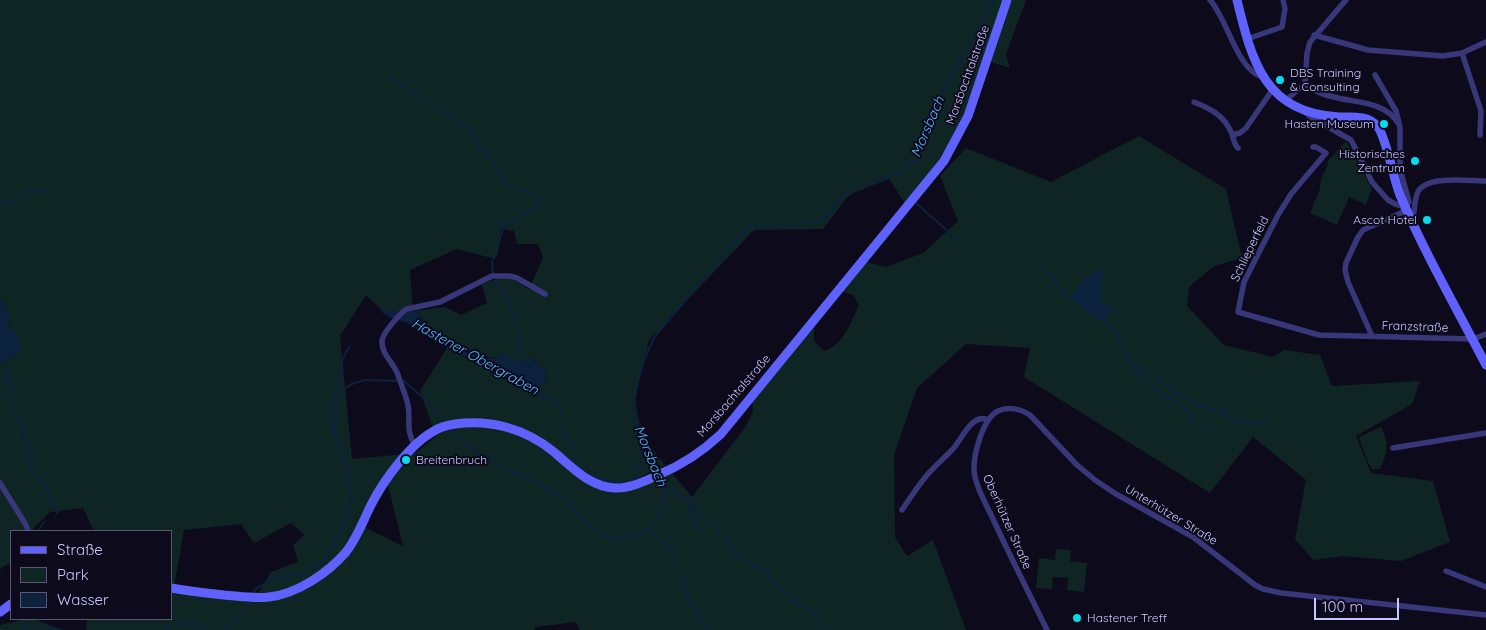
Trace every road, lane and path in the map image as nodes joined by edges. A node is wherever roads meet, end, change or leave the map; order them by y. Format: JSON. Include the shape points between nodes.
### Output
{"nodes":[{"id":1,"x":1007,"y":0,"type":"edge"},
{"id":2,"x":1210,"y":0,"type":"edge"},
{"id":3,"x":1237,"y":0,"type":"edge"},
{"id":4,"x":1283,"y":0,"type":"edge"},
{"id":5,"x":1346,"y":0,"type":"edge"},
{"id":6,"x":1314,"y":35,"type":"junction"},
{"id":7,"x":1247,"y":38,"type":"junction"},
{"id":8,"x":1486,"y":42,"type":"edge"},
{"id":9,"x":1462,"y":54,"type":"junction"},
{"id":10,"x":1374,"y":75,"type":"dead end"},
{"id":11,"x":1262,"y":77,"type":"junction"},
{"id":12,"x":1305,"y":84,"type":"junction"},
{"id":13,"x":1273,"y":89,"type":"junction"},
{"id":14,"x":1286,"y":100,"type":"junction"},
{"id":15,"x":1194,"y":102,"type":"dead end"},
{"id":16,"x":1394,"y":106,"type":"junction"},
{"id":17,"x":1387,"y":112,"type":"junction"},
{"id":18,"x":1307,"y":113,"type":"junction"},
{"id":19,"x":1400,"y":127,"type":"junction"},
{"id":20,"x":1480,"y":134,"type":"dead end"},
{"id":21,"x":1232,"y":135,"type":"junction"},
{"id":22,"x":1312,"y":147,"type":"dead end"},
{"id":23,"x":1238,"y":148,"type":"dead end"},
{"id":24,"x":1486,"y":181,"type":"edge"},
{"id":25,"x":1406,"y":207,"type":"junction"},
{"id":26,"x":1412,"y":221,"type":"junction"},
{"id":27,"x":545,"y":294,"type":"dead end"},
{"id":28,"x":1486,"y":334,"type":"edge"},
{"id":29,"x":1372,"y":336,"type":"junction"},
{"id":30,"x":1473,"y":339,"type":"junction"},
{"id":31,"x":1486,"y":365,"type":"edge"},
{"id":32,"x":988,"y":420,"type":"junction"},
{"id":33,"x":1486,"y":433,"type":"edge"},
{"id":34,"x":415,"y":445,"type":"junction"},
{"id":35,"x":1393,"y":448,"type":"dead end"},
{"id":36,"x":0,"y":483,"type":"edge"},
{"id":37,"x":902,"y":510,"type":"dead end"},
{"id":38,"x":28,"y":530,"type":"edge"},
{"id":39,"x":1446,"y":571,"type":"dead end"},
{"id":40,"x":1486,"y":587,"type":"edge"},
{"id":41,"x":172,"y":588,"type":"edge"},
{"id":42,"x":1486,"y":615,"type":"edge"},
{"id":43,"x":1047,"y":630,"type":"edge"}],
"edges":[{"from":1,"to":34,"type":"main road","name":"Morsbachtalstraße","via":[[968,116],[944,161],[721,434],[695,456],[659,475],[616,488],[594,482],[575,471],[552,450],[526,434],[495,425],[451,425],[428,434]]},
{"from":2,"to":11,"type":"street","via":[[1244,62]]},
{"from":3,"to":7,"type":"main road"},
{"from":4,"to":7,"type":"street","via":[[1282,27]]},
{"from":5,"to":6,"type":"street"},
{"from":6,"to":9,"type":"street","via":[[1368,50],[1443,56]]},
{"from":6,"to":12,"type":"street","via":[[1309,45]]},
{"from":7,"to":11,"type":"main road"},
{"from":8,"to":9,"type":"street"},
{"from":9,"to":20,"type":"street","via":[[1481,111]]},
{"from":10,"to":16,"type":"street"},
{"from":11,"to":13,"type":"main road"},
{"from":12,"to":14,"type":"street"},
{"from":12,"to":17,"type":"street","via":[[1326,95],[1363,102]]},
{"from":13,"to":14,"type":"main road"},
{"from":13,"to":21,"type":"street","via":[[1246,128]]},
{"from":14,"to":18,"type":"main road"},
{"from":15,"to":21,"type":"street","via":[[1218,114]]},
{"from":16,"to":17,"type":"street"},
{"from":16,"to":19,"type":"street"},
{"from":17,"to":19,"type":"street"},
{"from":18,"to":25,"type":"street","via":[[1351,140],[1372,182],[1388,200]]},
{"from":18,"to":25,"type":"main road","via":[[1362,118],[1377,126]]},
{"from":19,"to":25,"type":"street","via":[[1400,169],[1409,202]]},
{"from":21,"to":23,"type":"street"},
{"from":22,"to":29,"type":"street","name":"Schlieperfeld","via":[[1326,153],[1284,204],[1254,260],[1242,289],[1238,312],[1319,335]]},
{"from":24,"to":26,"type":"street","via":[[1438,180],[1428,183],[1418,192]]},
{"from":25,"to":26,"type":"main road"},
{"from":25,"to":29,"type":"street","name":"Franzstraße","via":[[1396,216],[1364,230],[1346,263],[1348,282]]},
{"from":26,"to":30,"type":"main road"},
{"from":27,"to":34,"type":"street","via":[[517,278],[492,276],[440,302],[412,307],[385,331],[383,350],[399,377],[408,407],[409,434]]},
{"from":28,"to":30,"type":"street"},
{"from":29,"to":30,"type":"street","name":"Franzstraße"},
{"from":30,"to":31,"type":"main road"},
{"from":32,"to":37,"type":"street","name":"Unterhützer Straße","via":[[974,421],[953,449],[926,475]]},
{"from":32,"to":42,"type":"street","name":"Unterhützer Straße","via":[[999,410],[1010,408],[1027,413],[1095,480],[1193,537],[1263,589]]},
{"from":32,"to":43,"type":"street","name":"Oberhützer Straße","via":[[975,454],[974,476]]},
{"from":33,"to":35,"type":"street"},
{"from":34,"to":41,"type":"main road","name":"Morsbachtalstraße","via":[[387,480],[355,538],[337,562],[315,578],[269,597]]},
{"from":36,"to":38,"type":"street"},
{"from":39,"to":40,"type":"street"}]}
